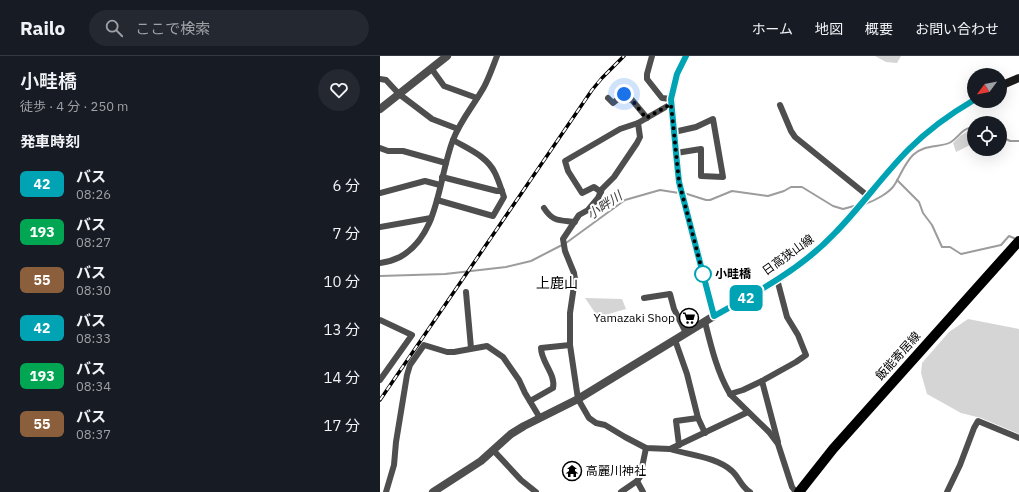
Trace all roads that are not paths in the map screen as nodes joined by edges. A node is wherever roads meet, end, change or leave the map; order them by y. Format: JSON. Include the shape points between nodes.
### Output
{"nodes":[{"id":1,"x":447,"y":56,"type":"edge"},
{"id":2,"x":497,"y":56,"type":"edge"},
{"id":3,"x":652,"y":56,"type":"edge"},
{"id":4,"x":686,"y":56,"type":"edge"},
{"id":5,"x":431,"y":68,"type":"junction"},
{"id":6,"x":1019,"y":78,"type":"edge"},
{"id":7,"x":380,"y":79,"type":"edge"},
{"id":8,"x":1007,"y":83,"type":"edge"},
{"id":9,"x":398,"y":94,"type":"junction"},
{"id":10,"x":477,"y":98,"type":"junction"},
{"id":11,"x":608,"y":98,"type":"dead end"},
{"id":12,"x":671,"y":102,"type":"junction"},
{"id":13,"x":967,"y":104,"type":"edge"},
{"id":14,"x":780,"y":105,"type":"dead end"},
{"id":15,"x":380,"y":109,"type":"edge"},
{"id":16,"x":646,"y":118,"type":"junction"},
{"id":17,"x":638,"y":123,"type":"junction"},
{"id":18,"x":458,"y":129,"type":"junction"},
{"id":19,"x":674,"y":132,"type":"junction"},
{"id":20,"x":453,"y":140,"type":"junction"},
{"id":21,"x":380,"y":148,"type":"edge"},
{"id":22,"x":676,"y":153,"type":"junction"},
{"id":23,"x":446,"y":163,"type":"junction"},
{"id":24,"x":442,"y":177,"type":"junction"},
{"id":25,"x":440,"y":185,"type":"junction"},
{"id":26,"x":502,"y":192,"type":"junction"},
{"id":27,"x":601,"y":192,"type":"junction"},
{"id":28,"x":380,"y":193,"type":"edge"},
{"id":29,"x":866,"y":198,"type":"junction"},
{"id":30,"x":437,"y":200,"type":"junction"},
{"id":31,"x":544,"y":208,"type":"dead end"},
{"id":32,"x":431,"y":218,"type":"junction"},
{"id":33,"x":574,"y":222,"type":"junction"},
{"id":34,"x":380,"y":227,"type":"edge"},
{"id":35,"x":1019,"y":240,"type":"edge"},
{"id":36,"x":380,"y":263,"type":"edge"},
{"id":37,"x":777,"y":280,"type":"junction"},
{"id":38,"x":466,"y":292,"type":"dead end"},
{"id":39,"x":644,"y":298,"type":"dead end"},
{"id":40,"x":714,"y":316,"type":"junction"},
{"id":41,"x":380,"y":320,"type":"edge"},
{"id":42,"x":705,"y":322,"type":"junction"},
{"id":43,"x":686,"y":333,"type":"junction"},
{"id":44,"x":675,"y":340,"type":"junction"},
{"id":45,"x":570,"y":345,"type":"junction"},
{"id":46,"x":471,"y":348,"type":"junction"},
{"id":47,"x":380,"y":380,"type":"edge"},
{"id":48,"x":762,"y":381,"type":"junction"},
{"id":49,"x":730,"y":394,"type":"junction"},
{"id":50,"x":578,"y":399,"type":"junction"},
{"id":51,"x":530,"y":401,"type":"junction"},
{"id":52,"x":748,"y":412,"type":"junction"},
{"id":53,"x":540,"y":418,"type":"junction"},
{"id":54,"x":698,"y":418,"type":"junction"},
{"id":55,"x":705,"y":433,"type":"junction"},
{"id":56,"x":1019,"y":438,"type":"edge"},
{"id":57,"x":778,"y":444,"type":"junction"},
{"id":58,"x":679,"y":445,"type":"junction"},
{"id":59,"x":646,"y":448,"type":"junction"},
{"id":60,"x":670,"y":449,"type":"junction"},
{"id":61,"x":494,"y":451,"type":"junction"},
{"id":62,"x":637,"y":481,"type":"junction"},
{"id":63,"x":386,"y":492,"type":"edge"},
{"id":64,"x":433,"y":492,"type":"edge"},
{"id":65,"x":536,"y":492,"type":"edge"},
{"id":66,"x":621,"y":492,"type":"edge"},
{"id":67,"x":644,"y":492,"type":"edge"},
{"id":68,"x":750,"y":492,"type":"edge"},
{"id":69,"x":798,"y":492,"type":"edge"},
{"id":70,"x":946,"y":492,"type":"edge"}],
"edges":[{"from":1,"to":5,"type":"street"},
{"from":2,"to":10,"type":"street"},
{"from":3,"to":12,"type":"street","via":[[647,79],[662,98]]},
{"from":4,"to":12,"type":"main road","via":[[677,74]]},
{"from":5,"to":9,"type":"street"},
{"from":5,"to":10,"type":"street","via":[[444,86]]},
{"from":6,"to":8,"type":"main road"},
{"from":7,"to":9,"type":"street","via":[[386,80]]},
{"from":9,"to":15,"type":"street"},
{"from":9,"to":18,"type":"street","via":[[432,119]]},
{"from":10,"to":18,"type":"street"},
{"from":11,"to":16,"type":"street","via":[[613,104],[624,94]]},
{"from":12,"to":16,"type":"street"},
{"from":12,"to":19,"type":"main road"},
{"from":13,"to":29,"type":"main road","name":"日高狭山線","via":[[929,130]]},
{"from":14,"to":29,"type":"street","via":[[795,137]]},
{"from":16,"to":17,"type":"street"},
{"from":17,"to":27,"type":"street","via":[[640,137],[637,143],[614,178]]},
{"from":17,"to":27,"type":"street","via":[[620,129],[566,161],[568,171],[582,193],[594,187]]},
{"from":18,"to":20,"type":"street"},
{"from":19,"to":22,"type":"main road"},
{"from":19,"to":22,"type":"street","via":[[696,127],[713,119],[723,177],[701,176],[701,150]]},
{"from":20,"to":23,"type":"street"},
{"from":20,"to":26,"type":"street","via":[[487,161],[496,174]]},
{"from":21,"to":23,"type":"street","via":[[403,151]]},
{"from":22,"to":40,"type":"main road","via":[[681,189]]},
{"from":23,"to":24,"type":"street"},
{"from":24,"to":25,"type":"street"},
{"from":24,"to":26,"type":"street"},
{"from":25,"to":28,"type":"street","via":[[426,181]]},
{"from":25,"to":30,"type":"street"},
{"from":26,"to":30,"type":"street","via":[[504,197],[493,216]]},
{"from":27,"to":33,"type":"street","via":[[588,210],[579,215]]},
{"from":29,"to":37,"type":"main road","name":"日高狭山線","via":[[820,248]]},
{"from":30,"to":32,"type":"street"},
{"from":31,"to":33,"type":"street","via":[[554,220]]},
{"from":32,"to":34,"type":"street"},
{"from":32,"to":36,"type":"street","via":[[424,235],[412,249],[398,258]]},
{"from":33,"to":45,"type":"street","via":[[564,245],[575,279],[570,313]]},
{"from":35,"to":69,"type":"main road","name":"飯能寄居線","via":[[853,426]]},
{"from":37,"to":40,"type":"main road","name":"日高狭山線"},
{"from":37,"to":48,"type":"street","via":[[788,317],[806,355]]},
{"from":38,"to":46,"type":"street"},
{"from":39,"to":43,"type":"street","via":[[670,294]]},
{"from":40,"to":42,"type":"street"},
{"from":41,"to":47,"type":"street","via":[[412,336]]},
{"from":42,"to":43,"type":"street"},
{"from":42,"to":49,"type":"street","via":[[714,356]]},
{"from":43,"to":44,"type":"street"},
{"from":44,"to":50,"type":"street"},
{"from":44,"to":54,"type":"street"},
{"from":45,"to":50,"type":"street"},
{"from":45,"to":51,"type":"street","via":[[541,348],[554,382],[553,388]]},
{"from":46,"to":51,"type":"street","via":[[487,346],[503,357]]},
{"from":46,"to":63,"type":"street","via":[[447,352],[424,345],[410,366],[394,465]]},
{"from":48,"to":49,"type":"street"},
{"from":48,"to":57,"type":"street"},
{"from":49,"to":52,"type":"street"},
{"from":50,"to":53,"type":"street"},
{"from":50,"to":59,"type":"street","via":[[596,423],[605,425]]},
{"from":51,"to":53,"type":"street"},
{"from":52,"to":55,"type":"street"},
{"from":52,"to":57,"type":"street"},
{"from":53,"to":61,"type":"street","via":[[511,434]]},
{"from":54,"to":55,"type":"street"},
{"from":54,"to":58,"type":"street","via":[[676,421]]},
{"from":55,"to":58,"type":"street"},
{"from":56,"to":70,"type":"street","via":[[978,421]]},
{"from":57,"to":69,"type":"street","via":[[792,487]]},
{"from":58,"to":60,"type":"street"},
{"from":59,"to":60,"type":"street"},
{"from":59,"to":62,"type":"street"},
{"from":60,"to":68,"type":"street","via":[[710,459],[724,466],[732,471]]},
{"from":61,"to":64,"type":"street"},
{"from":61,"to":65,"type":"street"},
{"from":62,"to":66,"type":"street"},
{"from":62,"to":67,"type":"street"}]}
